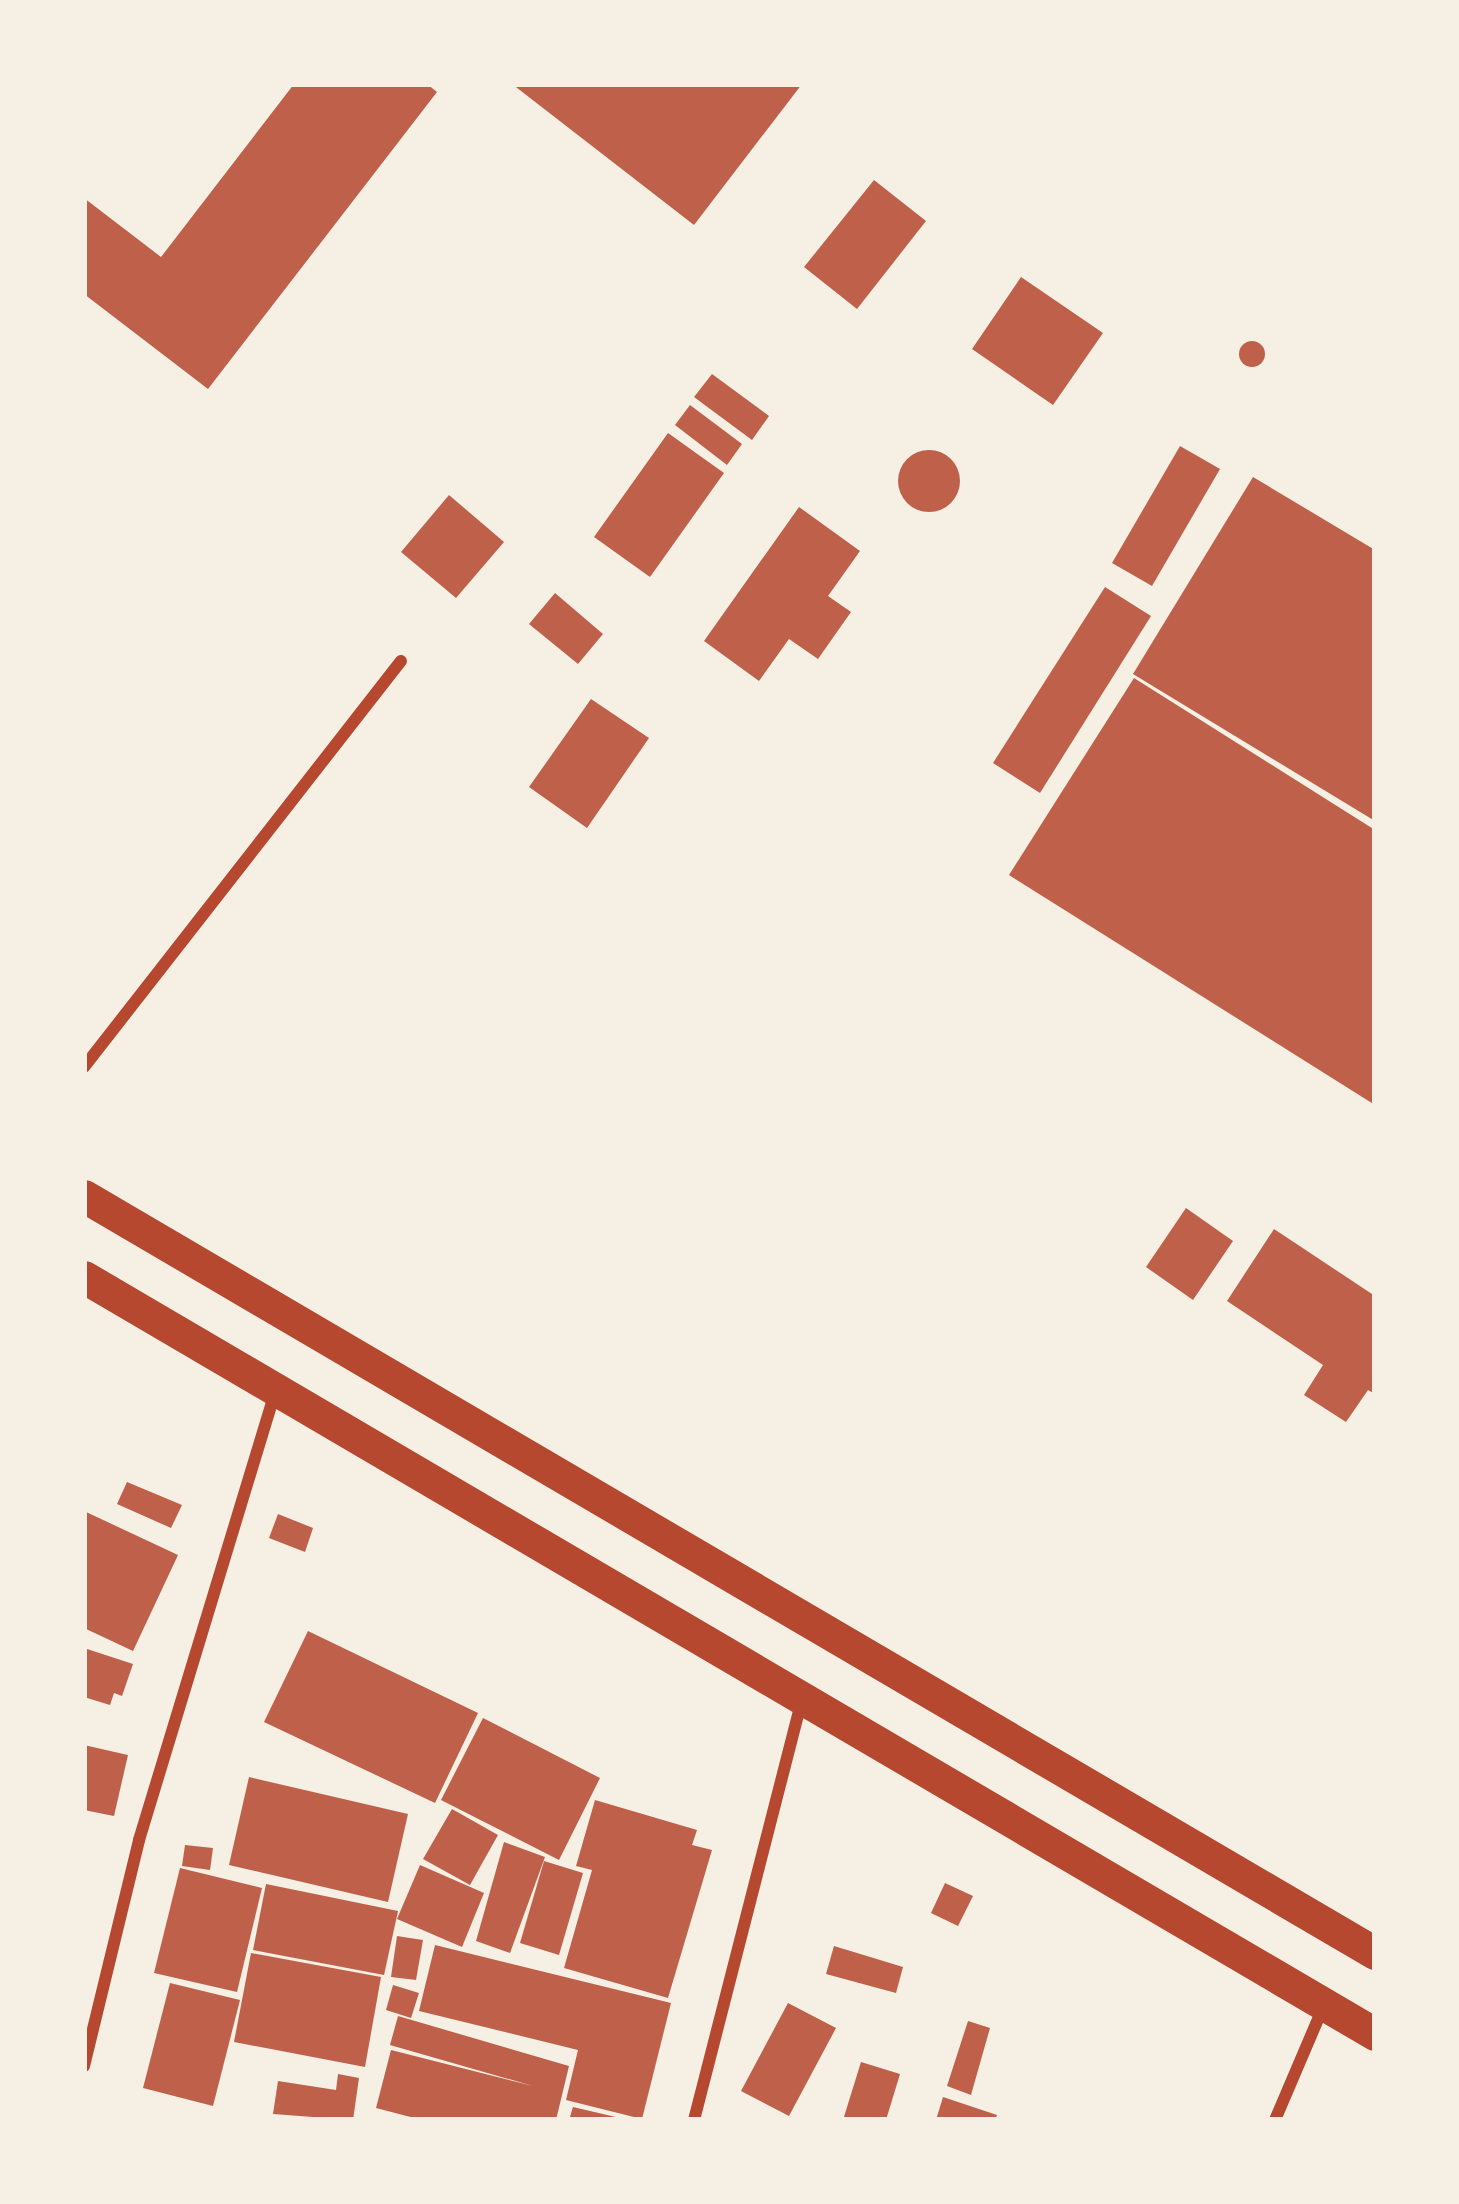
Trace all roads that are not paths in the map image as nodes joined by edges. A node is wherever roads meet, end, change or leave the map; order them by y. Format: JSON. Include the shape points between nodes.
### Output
{"nodes":[{"id":1,"x":401,"y":661,"type":"dead end"},
{"id":2,"x":84,"y":1067,"type":"edge"},
{"id":3,"x":84,"y":1196,"type":"edge"},
{"id":4,"x":84,"y":1276,"type":"edge"},
{"id":5,"x":275,"y":1391,"type":"junction"},
{"id":6,"x":801,"y":1701,"type":"junction"},
{"id":7,"x":1375,"y":1953,"type":"edge"},
{"id":8,"x":1324,"y":2004,"type":"junction"},
{"id":9,"x":1375,"y":2034,"type":"edge"},
{"id":10,"x":84,"y":2066,"type":"edge"},
{"id":11,"x":1281,"y":2117,"type":"edge"},
{"id":12,"x":694,"y":2120,"type":"edge"}],
"edges":[{"from":1,"to":2,"type":"street"},
{"from":3,"to":7,"type":"highway"},
{"from":4,"to":5,"type":"highway"},
{"from":5,"to":6,"type":"highway"},
{"from":5,"to":10,"type":"street","via":[[139,1840]]},
{"from":6,"to":8,"type":"highway"},
{"from":6,"to":12,"type":"street"},
{"from":8,"to":9,"type":"highway"},
{"from":8,"to":11,"type":"street"}]}
